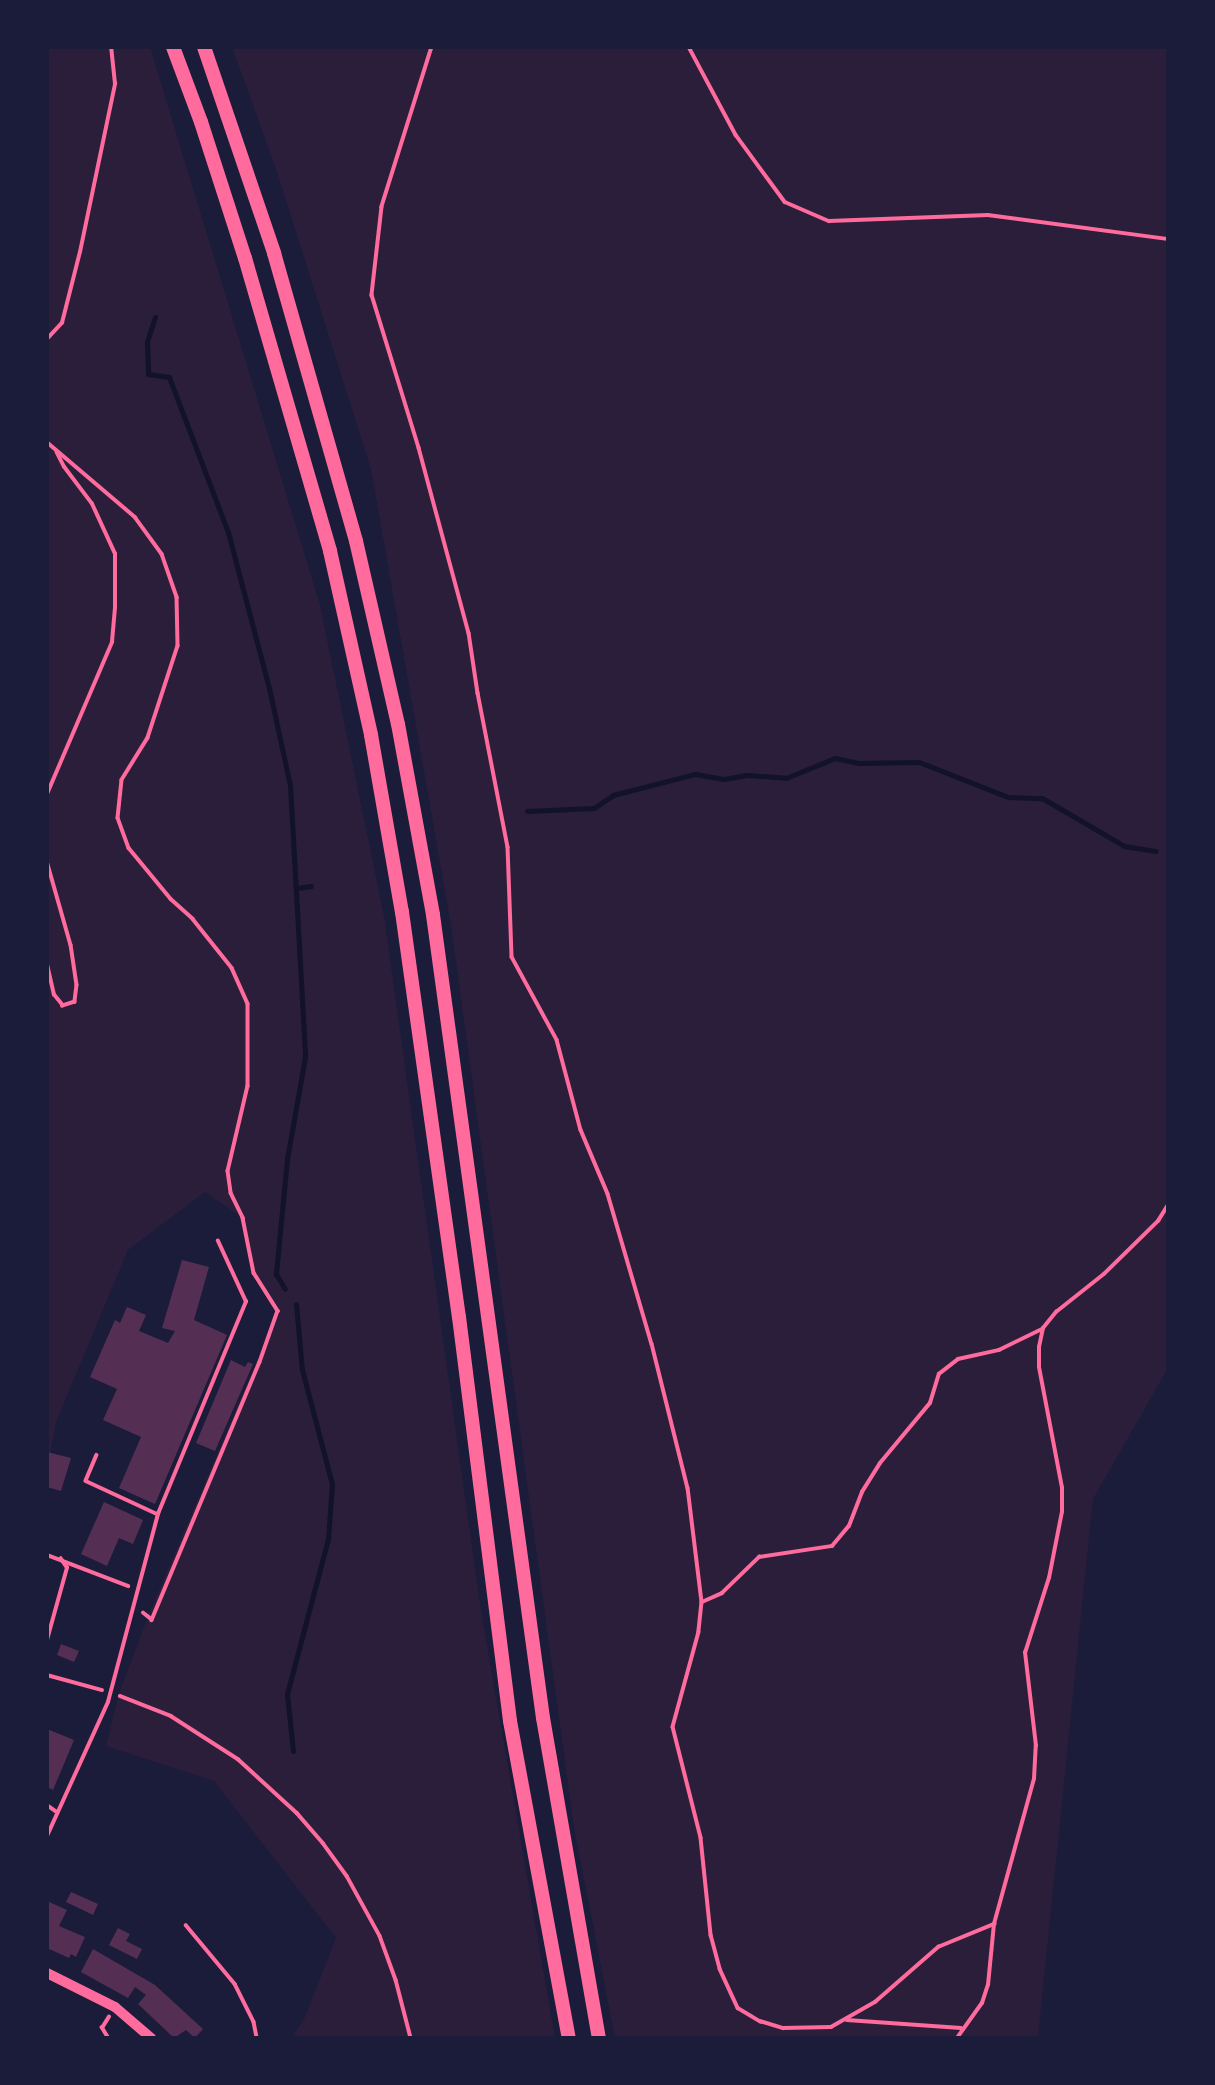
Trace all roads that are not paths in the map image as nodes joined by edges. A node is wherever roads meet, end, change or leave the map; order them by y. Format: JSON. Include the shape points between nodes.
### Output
{"nodes":[{"id":1,"x":173,"y":47,"type":"edge"},
{"id":2,"x":204,"y":47,"type":"edge"},
{"id":3,"x":218,"y":1241,"type":"dead end"},
{"id":4,"x":97,"y":1455,"type":"dead end"},
{"id":5,"x":158,"y":1514,"type":"junction"},
{"id":6,"x":47,"y":1805,"type":"edge"},
{"id":7,"x":57,"y":1812,"type":"junction"},
{"id":8,"x":47,"y":1836,"type":"edge"},
{"id":9,"x":186,"y":1925,"type":"dead end"},
{"id":10,"x":47,"y":1973,"type":"edge"},
{"id":11,"x":151,"y":2038,"type":"edge"},
{"id":12,"x":257,"y":2038,"type":"edge"},
{"id":13,"x":569,"y":2038,"type":"edge"},
{"id":14,"x":598,"y":2038,"type":"edge"}],
"edges":[{"from":1,"to":13,"type":"highway","via":[[245,258],[330,551],[371,735],[402,912],[456,1290],[510,1721]]},
{"from":2,"to":14,"type":"highway","via":[[282,279],[356,541],[398,724],[433,915],[544,1718]]},
{"from":3,"to":5,"type":"lane","via":[[246,1302]]},
{"from":4,"to":5,"type":"lane","via":[[86,1481]]},
{"from":5,"to":7,"type":"lane","via":[[108,1702]]},
{"from":6,"to":7,"type":"lane"},
{"from":7,"to":8,"type":"lane"},
{"from":9,"to":12,"type":"lane","via":[[235,1984]]},
{"from":10,"to":11,"type":"main road","via":[[115,2007]]}]}
